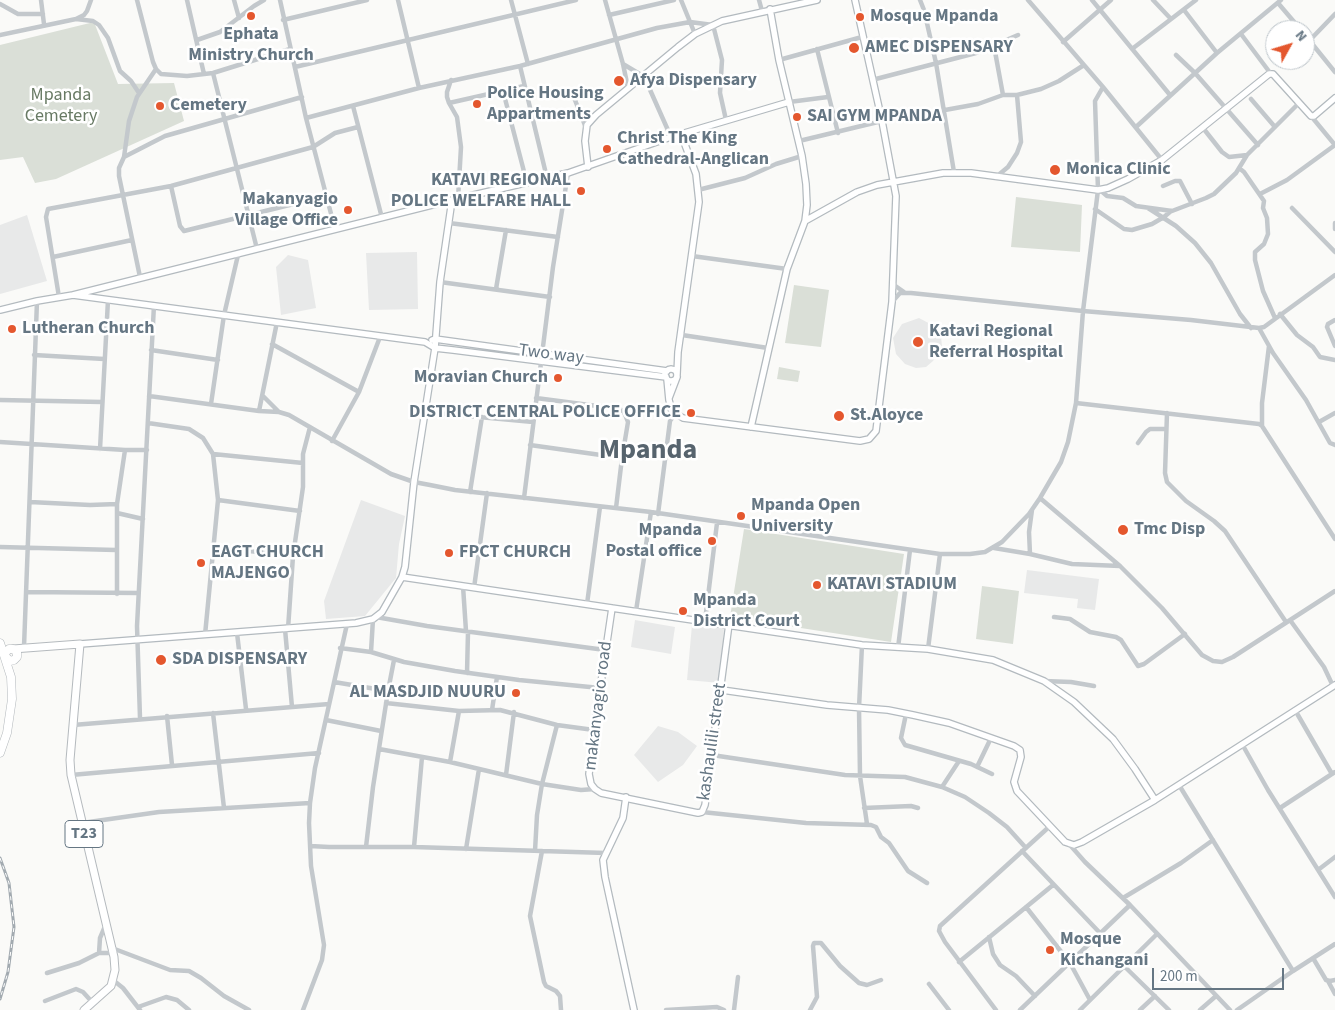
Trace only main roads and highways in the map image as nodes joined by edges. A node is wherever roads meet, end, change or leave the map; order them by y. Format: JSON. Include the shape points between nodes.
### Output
{"nodes":[{"id":1,"x":0,"y":641,"type":"edge"},
{"id":2,"x":28,"y":647,"type":"junction"},
{"id":3,"x":12,"y":649,"type":"junction"},
{"id":4,"x":5,"y":656,"type":"junction"},
{"id":5,"x":16,"y":658,"type":"junction"},
{"id":6,"x":11,"y":677,"type":"junction"},
{"id":7,"x":0,"y":753,"type":"edge"},
{"id":8,"x":84,"y":1010,"type":"edge"}],
"edges":[{"from":1,"to":3,"type":"highway"},
{"from":1,"to":4,"type":"highway"},
{"from":2,"to":3,"type":"main road"},
{"from":2,"to":5,"type":"main road"},
{"from":2,"to":8,"type":"main road","number":"T23","via":[[80,644],[71,775],[115,964],[111,986]]},
{"from":3,"to":4,"type":"highway","via":[[7,650]]},
{"from":3,"to":5,"type":"highway"},
{"from":4,"to":5,"type":"highway","via":[[10,661]]},
{"from":4,"to":6,"type":"highway"},
{"from":5,"to":6,"type":"highway"},
{"from":6,"to":7,"type":"highway","via":[[11,717]]}]}
